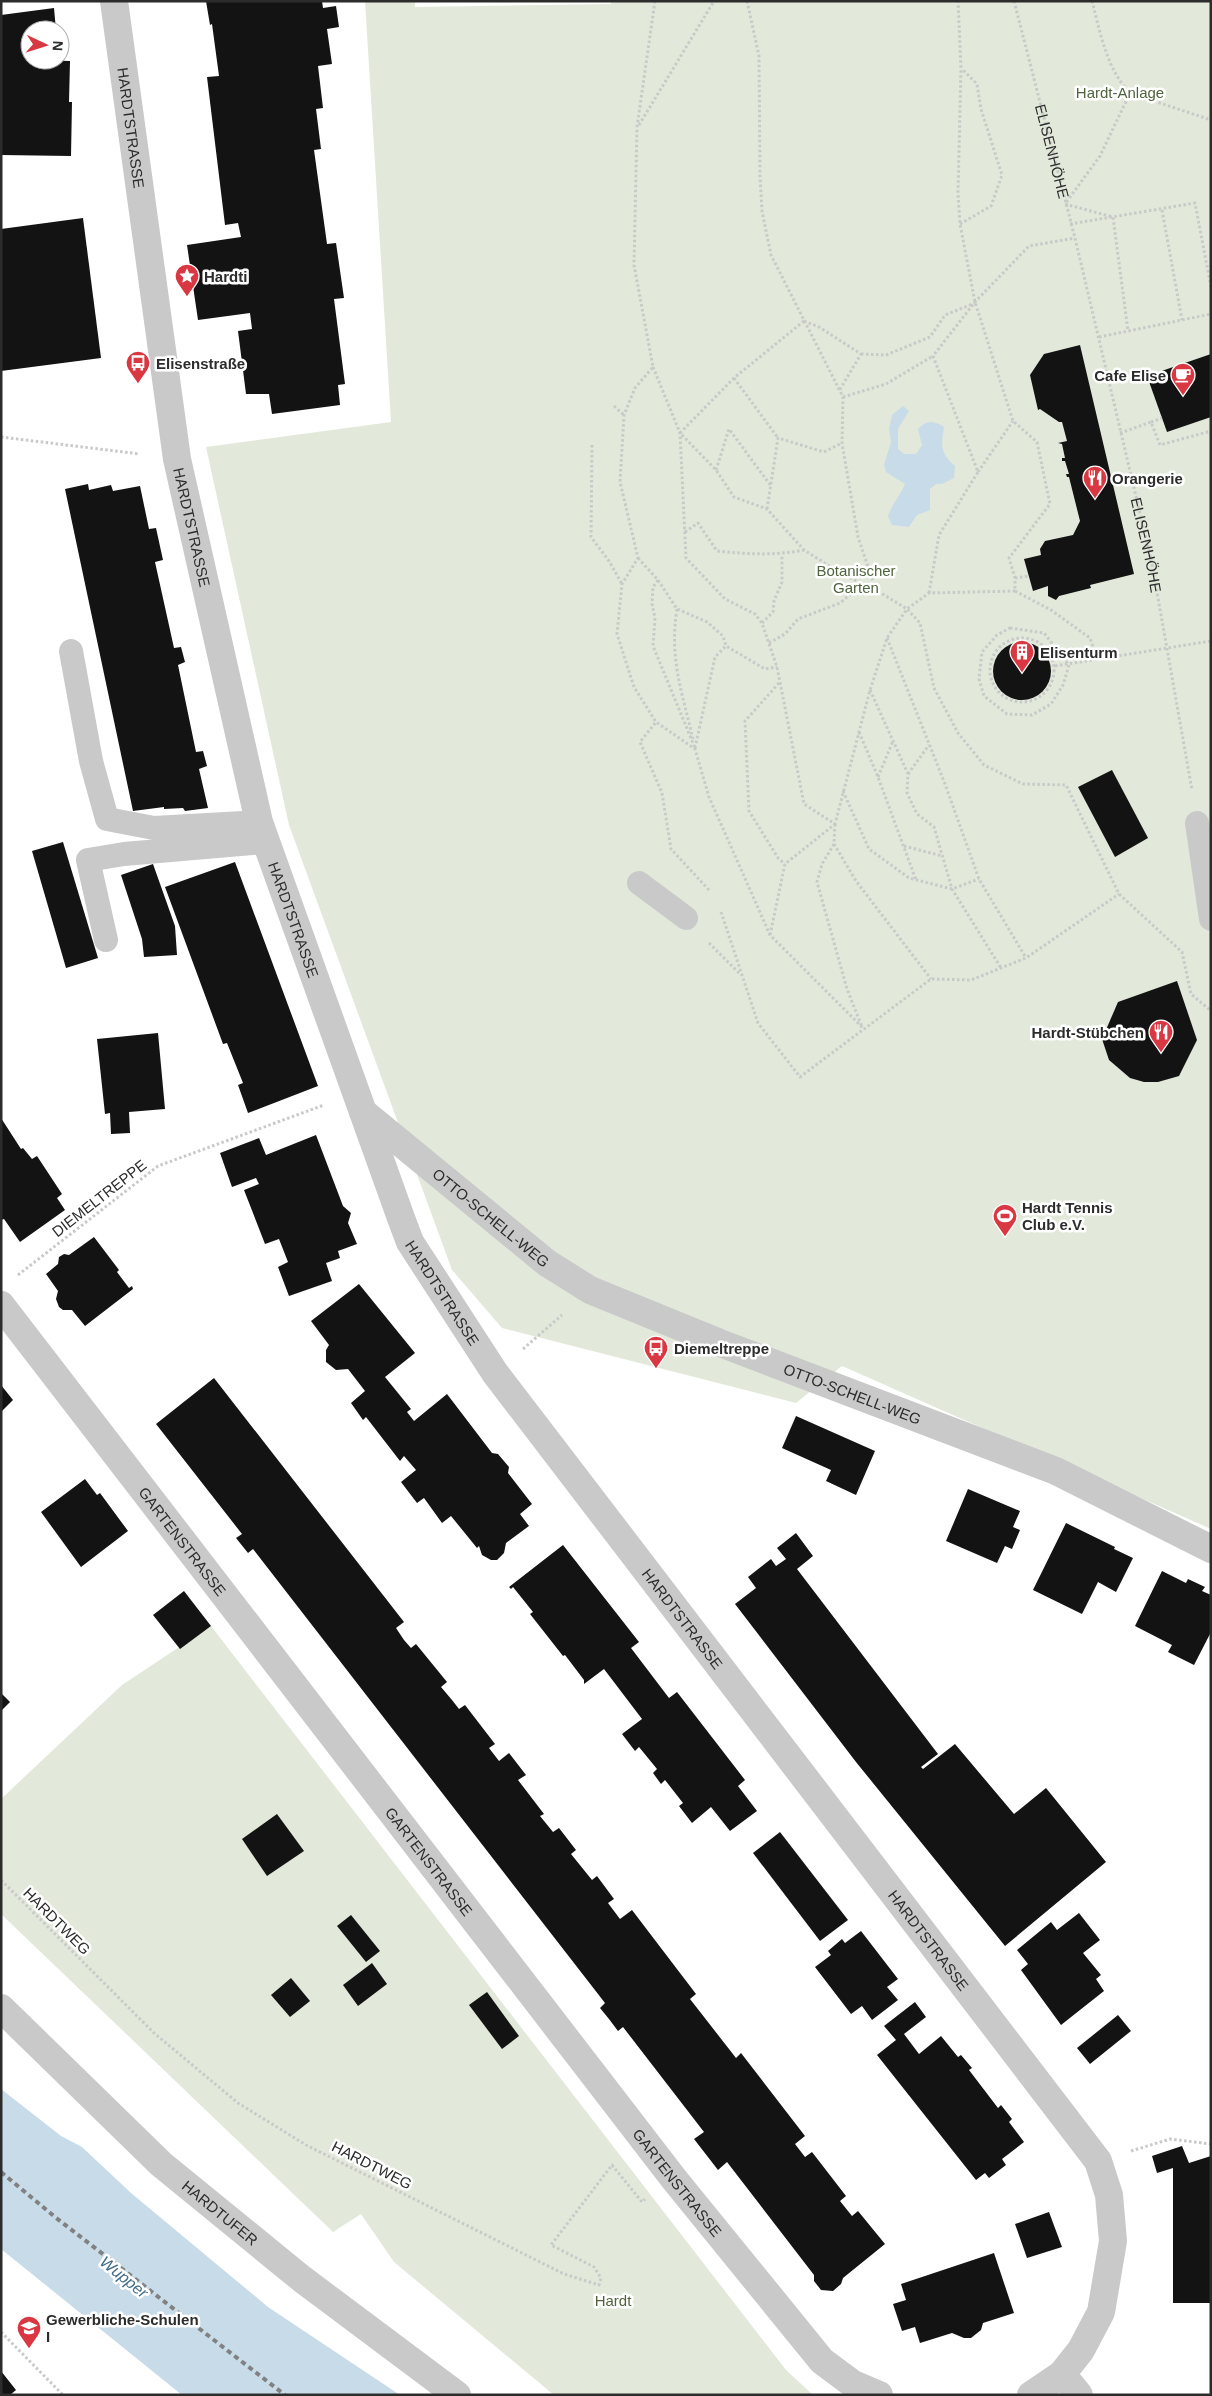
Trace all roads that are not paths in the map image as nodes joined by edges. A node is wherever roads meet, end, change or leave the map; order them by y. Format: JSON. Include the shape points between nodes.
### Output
{"nodes":[{"id":1,"x":114,"y":1,"type":"edge"},
{"id":2,"x":71,"y":651,"type":"dead end"},
{"id":3,"x":1197,"y":823,"type":"road end"},
{"id":4,"x":262,"y":832,"type":"junction"},
{"id":5,"x":639,"y":883,"type":"dead end"},
{"id":6,"x":686,"y":918,"type":"road end"},
{"id":7,"x":1211,"y":919,"type":"edge"},
{"id":8,"x":106,"y":940,"type":"dead end"},
{"id":9,"x":363,"y":1112,"type":"junction"},
{"id":10,"x":1,"y":1305,"type":"edge"},
{"id":11,"x":1211,"y":1549,"type":"edge"},
{"id":12,"x":1,"y":2008,"type":"edge"},
{"id":13,"x":1062,"y":2374,"type":"junction"},
{"id":14,"x":457,"y":2395,"type":"edge"},
{"id":15,"x":879,"y":2395,"type":"edge"},
{"id":16,"x":1032,"y":2395,"type":"edge"},
{"id":17,"x":1078,"y":2395,"type":"edge"}],
"edges":[{"from":1,"to":4,"type":"street","name":"HARDTSTRASSE","via":[[177,458]]},
{"from":2,"to":4,"type":"lane","via":[[91,761],[107,819],[154,828]]},
{"from":3,"to":7,"type":"lane"},
{"from":4,"to":8,"type":"lane","via":[[88,860]]},
{"from":4,"to":9,"type":"street","name":"HARDTSTRASSE"},
{"from":5,"to":6,"type":"lane"},
{"from":9,"to":11,"type":"street","name":"OTTO-SCHELL-WEG","via":[[546,1263],[590,1290],[1056,1471]]},
{"from":9,"to":13,"type":"street","name":"HARDTSTRASSE","via":[[410,1242],[495,1373],[1098,2161],[1109,2195],[1113,2241],[1101,2312],[1081,2350]]},
{"from":10,"to":15,"type":"street","name":"GARTENSTRASSE","via":[[674,2179],[822,2361],[853,2384]]},
{"from":12,"to":14,"type":"street","name":"HARDTUFER","via":[[161,2164],[302,2278]]},
{"from":13,"to":16,"type":"street"},
{"from":13,"to":17,"type":"street"}]}
